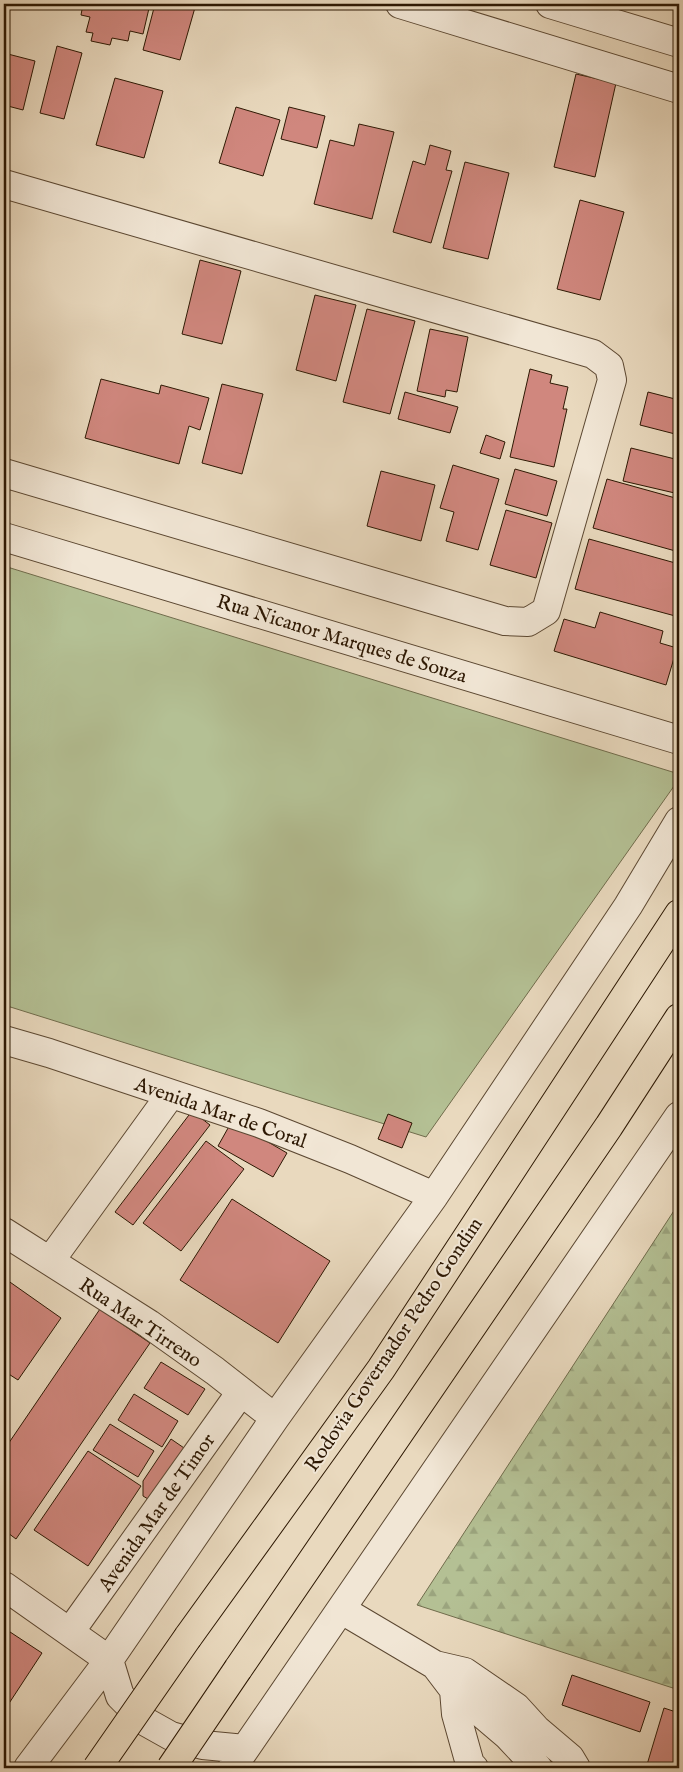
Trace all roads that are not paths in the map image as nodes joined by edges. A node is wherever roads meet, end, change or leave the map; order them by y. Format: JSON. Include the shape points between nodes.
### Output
{"nodes":[{"id":1,"x":400,"y":4,"type":"edge"},
{"id":2,"x":550,"y":4,"type":"edge"},
{"id":3,"x":679,"y":43,"type":"edge"},
{"id":4,"x":679,"y":89,"type":"edge"},
{"id":5,"x":4,"y":184,"type":"edge"},
{"id":6,"x":4,"y":473,"type":"edge"},
{"id":7,"x":4,"y":537,"type":"edge"},
{"id":8,"x":679,"y":740,"type":"edge"},
{"id":9,"x":679,"y":821,"type":"edge"},
{"id":10,"x":679,"y":914,"type":"edge"},
{"id":11,"x":679,"y":1018,"type":"edge"},
{"id":12,"x":4,"y":1040,"type":"edge"},
{"id":13,"x":171,"y":1094,"type":"junction"},
{"id":14,"x":679,"y":1116,"type":"edge"},
{"id":15,"x":434,"y":1196,"type":"junction"},
{"id":16,"x":4,"y":1232,"type":"edge"},
{"id":17,"x":50,"y":1261,"type":"junction"},
{"id":18,"x":241,"y":1392,"type":"junction"},
{"id":19,"x":275,"y":1418,"type":"junction"},
{"id":20,"x":4,"y":1586,"type":"edge"},
{"id":21,"x":342,"y":1610,"type":"junction"},
{"id":22,"x":70,"y":1632,"type":"junction"},
{"id":23,"x":109,"y":1660,"type":"junction"},
{"id":24,"x":459,"y":1681,"type":"junction"},
{"id":25,"x":239,"y":1759,"type":"edge"},
{"id":26,"x":28,"y":1768,"type":"edge"},
{"id":27,"x":97,"y":1768,"type":"edge"},
{"id":28,"x":171,"y":1768,"type":"edge"},
{"id":29,"x":474,"y":1768,"type":"edge"},
{"id":30,"x":538,"y":1768,"type":"edge"},
{"id":31,"x":576,"y":1768,"type":"edge"}],
"edges":[{"from":1,"to":4,"type":"street"},
{"from":2,"to":3,"type":"street"},
{"from":5,"to":6,"type":"street","via":[[593,354],[609,366],[612,380],[546,610],[528,622],[505,621]]},
{"from":7,"to":8,"type":"street","name":"Rua Nicanor Marques de Souza"},
{"from":9,"to":15,"type":"street","via":[[628,906]]},
{"from":10,"to":27,"type":"highway","name":"Rodovia Governador Pedro Gondim","bridge":true,"via":[[381,1369]]},
{"from":11,"to":28,"type":"highway","bridge":true,"via":[[609,1126]]},
{"from":12,"to":13,"type":"street","name":"Avenida Mar de Coral"},
{"from":13,"to":15,"type":"street","name":"Avenida Mar de Coral","via":[[259,1123]]},
{"from":13,"to":17,"type":"street"},
{"from":14,"to":21,"type":"street"},
{"from":15,"to":19,"type":"street"},
{"from":16,"to":17,"type":"street","name":"Rua Mar Tirreno"},
{"from":17,"to":18,"type":"street","name":"Rua Mar Tirreno","via":[[149,1324]]},
{"from":18,"to":19,"type":"street","name":"Rua Mar Tirreno"},
{"from":18,"to":22,"type":"street","name":"Avenida Mar de Timor"},
{"from":19,"to":23,"type":"street"},
{"from":20,"to":22,"type":"street"},
{"from":21,"to":24,"type":"street"},
{"from":21,"to":25,"type":"street"},
{"from":22,"to":23,"type":"street"},
{"from":23,"to":25,"type":"street","via":[[120,1696],[146,1722],[171,1736]]},
{"from":23,"to":26,"type":"street"},
{"from":24,"to":29,"type":"street","via":[[456,1714],[470,1764]]},
{"from":24,"to":30,"type":"street"},
{"from":24,"to":31,"type":"street","via":[[516,1707],[570,1758]]}]}
